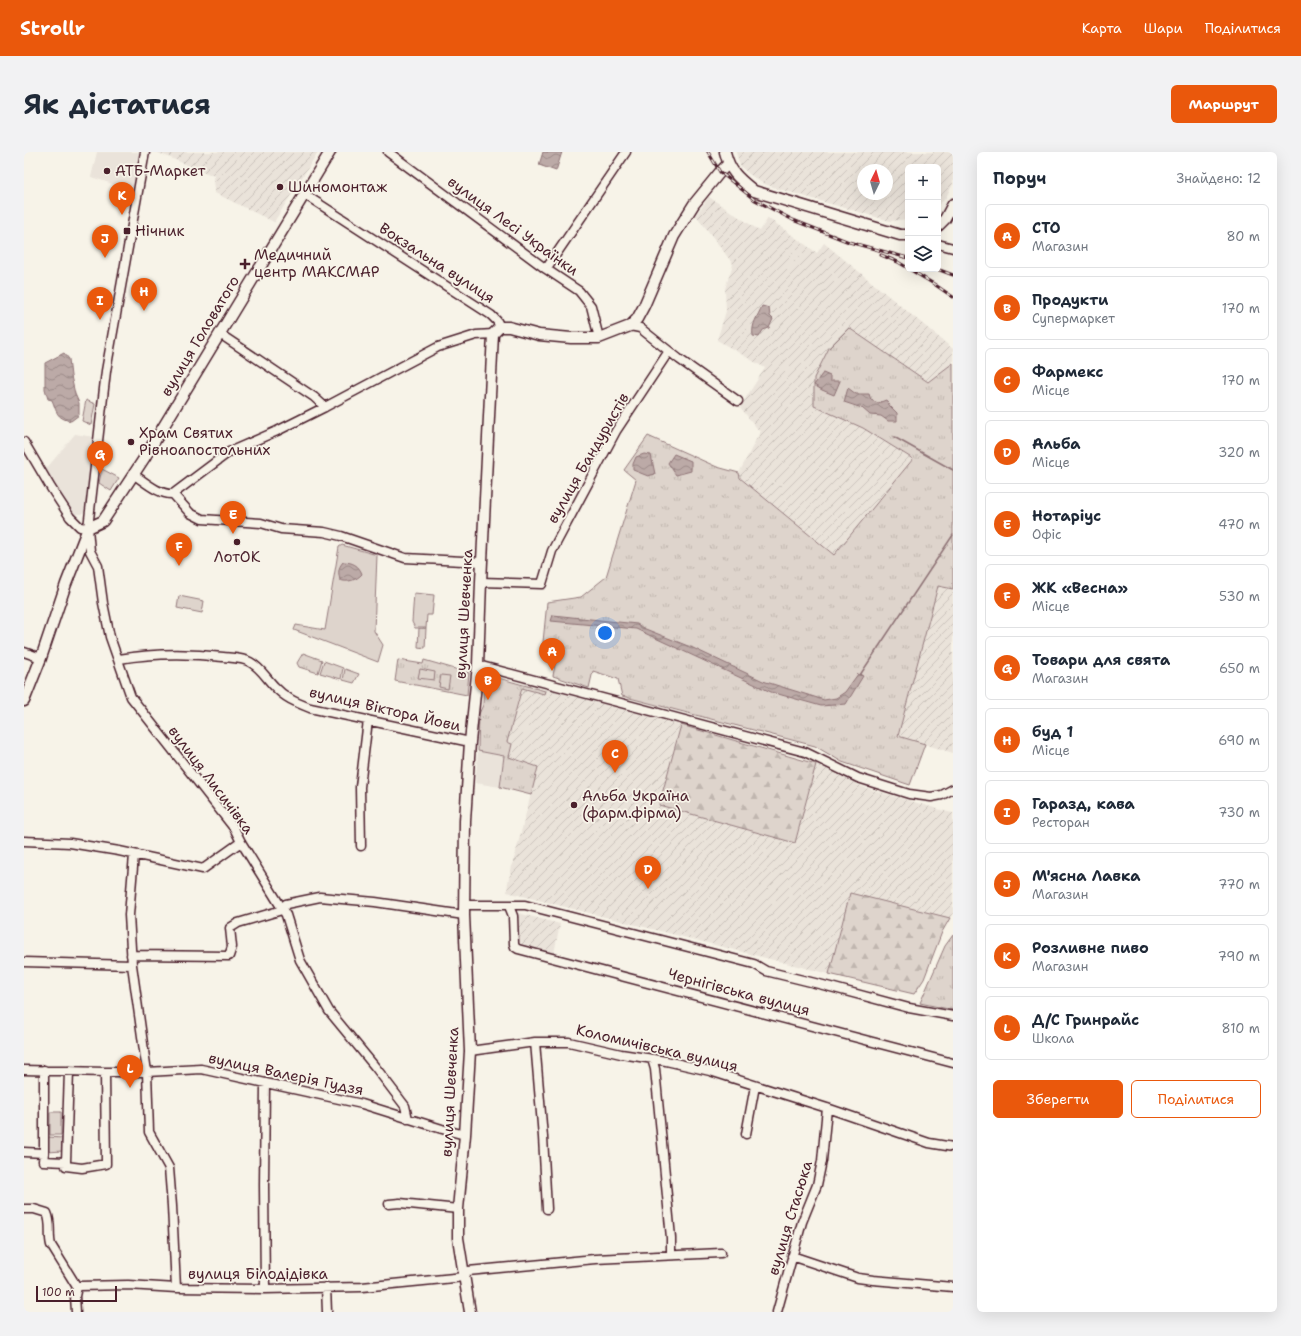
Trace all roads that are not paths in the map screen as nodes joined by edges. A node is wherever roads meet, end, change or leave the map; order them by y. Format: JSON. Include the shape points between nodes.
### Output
{"nodes":[{"id":1,"x":145,"y":152,"type":"edge"},
{"id":2,"x":330,"y":152,"type":"edge"},
{"id":3,"x":388,"y":152,"type":"edge"},
{"id":4,"x":626,"y":152,"type":"edge"},
{"id":5,"x":725,"y":152,"type":"edge"},
{"id":6,"x":728,"y":164,"type":"junction"},
{"id":7,"x":304,"y":194,"type":"junction"},
{"id":8,"x":953,"y":204,"type":"edge"},
{"id":9,"x":941,"y":223,"type":"edge"},
{"id":10,"x":905,"y":235,"type":"edge"},
{"id":11,"x":941,"y":245,"type":"edge"},
{"id":12,"x":953,"y":248,"type":"edge"},
{"id":13,"x":546,"y":269,"type":"junction"},
{"id":14,"x":630,"y":326,"type":"junction"},
{"id":15,"x":497,"y":331,"type":"junction"},
{"id":16,"x":220,"y":334,"type":"junction"},
{"id":17,"x":599,"y":338,"type":"junction"},
{"id":18,"x":669,"y":351,"type":"junction"},
{"id":19,"x":738,"y":401,"type":"dead end"},
{"id":20,"x":325,"y":407,"type":"junction"},
{"id":21,"x":24,"y":442,"type":"edge"},
{"id":22,"x":133,"y":474,"type":"junction"},
{"id":23,"x":173,"y":494,"type":"junction"},
{"id":24,"x":88,"y":528,"type":"junction"},
{"id":25,"x":482,"y":562,"type":"junction"},
{"id":26,"x":481,"y":582,"type":"junction"},
{"id":27,"x":24,"y":652,"type":"edge"},
{"id":28,"x":41,"y":658,"type":"junction"},
{"id":29,"x":119,"y":659,"type":"junction"},
{"id":30,"x":478,"y":665,"type":"junction"},
{"id":31,"x":24,"y":701,"type":"edge"},
{"id":32,"x":368,"y":720,"type":"junction"},
{"id":33,"x":470,"y":742,"type":"junction"},
{"id":34,"x":953,"y":789,"type":"edge"},
{"id":35,"x":24,"y":841,"type":"edge"},
{"id":36,"x":241,"y":842,"type":"junction"},
{"id":37,"x":361,"y":846,"type":"dead end"},
{"id":38,"x":134,"y":855,"type":"junction"},
{"id":39,"x":509,"y":906,"type":"junction"},
{"id":40,"x":282,"y":910,"type":"junction"},
{"id":41,"x":464,"y":910,"type":"junction"},
{"id":42,"x":131,"y":955,"type":"junction"},
{"id":43,"x":24,"y":962,"type":"edge"},
{"id":44,"x":132,"y":965,"type":"junction"},
{"id":45,"x":953,"y":1016,"type":"edge"},
{"id":46,"x":535,"y":1042,"type":"junction"},
{"id":47,"x":470,"y":1051,"type":"junction"},
{"id":48,"x":652,"y":1059,"type":"junction"},
{"id":49,"x":953,"y":1063,"type":"edge"},
{"id":50,"x":24,"y":1070,"type":"edge"},
{"id":51,"x":44,"y":1070,"type":"junction"},
{"id":52,"x":69,"y":1071,"type":"junction"},
{"id":53,"x":105,"y":1072,"type":"junction"},
{"id":54,"x":147,"y":1072,"type":"junction"},
{"id":55,"x":265,"y":1083,"type":"junction"},
{"id":56,"x":755,"y":1086,"type":"junction"},
{"id":57,"x":827,"y":1108,"type":"junction"},
{"id":58,"x":408,"y":1119,"type":"junction"},
{"id":59,"x":746,"y":1134,"type":"dead end"},
{"id":60,"x":465,"y":1135,"type":"junction"},
{"id":61,"x":953,"y":1147,"type":"edge"},
{"id":62,"x":24,"y":1152,"type":"edge"},
{"id":63,"x":44,"y":1153,"type":"junction"},
{"id":64,"x":66,"y":1162,"type":"junction"},
{"id":65,"x":389,"y":1204,"type":"dead end"},
{"id":66,"x":24,"y":1209,"type":"edge"},
{"id":67,"x":458,"y":1209,"type":"junction"},
{"id":68,"x":547,"y":1209,"type":"dead end"},
{"id":69,"x":721,"y":1253,"type":"dead end"},
{"id":70,"x":671,"y":1254,"type":"junction"},
{"id":71,"x":792,"y":1256,"type":"junction"},
{"id":72,"x":464,"y":1277,"type":"junction"},
{"id":73,"x":77,"y":1287,"type":"junction"},
{"id":74,"x":953,"y":1287,"type":"edge"},
{"id":75,"x":176,"y":1288,"type":"junction"},
{"id":76,"x":326,"y":1288,"type":"junction"},
{"id":77,"x":265,"y":1289,"type":"junction"},
{"id":78,"x":76,"y":1312,"type":"edge"},
{"id":79,"x":327,"y":1312,"type":"edge"},
{"id":80,"x":470,"y":1312,"type":"edge"},
{"id":81,"x":777,"y":1312,"type":"edge"}],
"edges":[{"from":1,"to":24,"type":"street","via":[[106,371]]},
{"from":2,"to":7,"type":"main road","name":"вулиця Головатого"},
{"from":3,"to":13,"type":"street","name":"вулиця Лесі Українки"},
{"from":4,"to":13,"type":"street"},
{"from":5,"to":6,"type":"main road"},
{"from":6,"to":10,"type":"main road","via":[[738,178],[754,191]]},
{"from":6,"to":14,"type":"main road","via":[[694,204],[674,236],[644,306]]},
{"from":7,"to":15,"type":"street","name":"Вокзальна вулиця","via":[[491,315],[497,321]]},
{"from":7,"to":16,"type":"main road","name":"вулиця Головатого"},
{"from":8,"to":9,"type":"main road"},
{"from":11,"to":12,"type":"street"},
{"from":13,"to":17,"type":"street","name":"вулиця Лесі Українки","via":[[579,291],[591,306]]},
{"from":14,"to":17,"type":"main road"},
{"from":14,"to":18,"type":"street","via":[[640,328]]},
{"from":15,"to":17,"type":"main road","via":[[509,326],[547,336]]},
{"from":15,"to":20,"type":"street","via":[[438,346]]},
{"from":15,"to":25,"type":"main road","name":"вулиця Шевченка"},
{"from":16,"to":20,"type":"street"},
{"from":16,"to":22,"type":"main road","name":"вулиця Головатого"},
{"from":18,"to":19,"type":"street"},
{"from":18,"to":26,"type":"street","name":"вулиця Бандуристів","via":[[616,431],[552,551],[542,584]]},
{"from":20,"to":23,"type":"street","via":[[229,452]]},
{"from":21,"to":24,"type":"street","via":[[70,517],[80,527]]},
{"from":22,"to":23,"type":"street","via":[[154,489],[167,495]]},
{"from":22,"to":24,"type":"main road","name":"вулиця Головатого","via":[[103,521]]},
{"from":23,"to":25,"type":"street","via":[[190,514],[202,519],[261,523],[281,529],[324,532],[405,558]]},
{"from":24,"to":28,"type":"main road"},
{"from":24,"to":29,"type":"street","name":"вулиця Лисичівка","via":[[90,551],[98,566],[110,637]]},
{"from":25,"to":26,"type":"main road","name":"вулиця Шевченка"},
{"from":26,"to":30,"type":"main road","name":"вулиця Шевченка"},
{"from":27,"to":28,"type":"street"},
{"from":28,"to":31,"type":"main road"},
{"from":29,"to":32,"type":"street","name":"вулиця Віктора Йови","via":[[143,655],[201,654],[238,658],[258,667],[289,700],[310,708]]},
{"from":29,"to":36,"type":"street","name":"вулиця Лисичівка","via":[[131,696],[234,828]]},
{"from":30,"to":33,"type":"main road","name":"вулиця Шевченка"},
{"from":30,"to":34,"type":"street","via":[[805,752],[858,778],[909,794],[942,796]]},
{"from":32,"to":33,"type":"street","name":"вулиця Віктора Йови"},
{"from":32,"to":37,"type":"street","via":[[360,787]]},
{"from":33,"to":41,"type":"main road","name":"вулиця Шевченка","via":[[465,821]]},
{"from":35,"to":38,"type":"street","via":[[70,843]]},
{"from":36,"to":38,"type":"street","via":[[203,869]]},
{"from":36,"to":40,"type":"street","name":"вулиця Лисичівка"},
{"from":38,"to":42,"type":"street","via":[[129,915]]},
{"from":39,"to":41,"type":"street"},
{"from":39,"to":45,"type":"street","name":"Чернігівська вулиця","via":[[525,905],[754,964],[766,972],[909,1008]]},
{"from":39,"to":49,"type":"street","name":"Чернігівська вулиця","via":[[513,916],[514,944],[518,949]]},
{"from":40,"to":41,"type":"street","via":[[286,904],[320,897]]},
{"from":40,"to":42,"type":"street","via":[[238,923],[230,928],[232,947],[229,956]]},
{"from":40,"to":58,"type":"street","name":"вулиця Лисичівка","via":[[286,915],[300,960],[329,1011],[405,1106]]},
{"from":41,"to":47,"type":"main road","name":"вулиця Шевченка"},
{"from":42,"to":44,"type":"street"},
{"from":43,"to":44,"type":"street"},
{"from":44,"to":54,"type":"street"},
{"from":46,"to":47,"type":"street","name":"Коломичівська вулиця"},
{"from":46,"to":48,"type":"street","name":"Коломичівська вулиця","via":[[569,1042]]},
{"from":46,"to":68,"type":"street"},
{"from":47,"to":60,"type":"main road","name":"вулиця Шевченка"},
{"from":48,"to":56,"type":"street","name":"Коломичівська вулиця","via":[[710,1071]]},
{"from":48,"to":70,"type":"street","via":[[655,1069]]},
{"from":50,"to":51,"type":"street","name":"вулиця Валерія Гудзя"},
{"from":51,"to":52,"type":"street","name":"вулиця Валерія Гудзя"},
{"from":51,"to":63,"type":"street"},
{"from":52,"to":53,"type":"street","name":"вулиця Валерія Гудзя"},
{"from":52,"to":64,"type":"street"},
{"from":53,"to":54,"type":"street","name":"вулиця Валерія Гудзя"},
{"from":53,"to":64,"type":"street","via":[[106,1164],[82,1168],[66,1166]]},
{"from":54,"to":55,"type":"street","name":"вулиця Валерія Гудзя","via":[[201,1069]]},
{"from":54,"to":75,"type":"street","via":[[149,1132],[169,1168]]},
{"from":55,"to":58,"type":"street","name":"вулиця Валерія Гудзя","via":[[362,1104]]},
{"from":55,"to":77,"type":"street"},
{"from":56,"to":57,"type":"street","name":"Коломичівська вулиця"},
{"from":56,"to":59,"type":"street"},
{"from":57,"to":61,"type":"street","name":"Коломичівська вулиця","via":[[929,1143]]},
{"from":57,"to":71,"type":"street","name":"вулиця Стасюка","via":[[817,1185]]},
{"from":58,"to":60,"type":"street","name":"вулиця Валерія Гудзя"},
{"from":60,"to":67,"type":"main road","name":"вулиця Шевченка"},
{"from":62,"to":63,"type":"street"},
{"from":63,"to":64,"type":"street","via":[[43,1161]]},
{"from":65,"to":67,"type":"street"},
{"from":66,"to":73,"type":"street","via":[[47,1213],[50,1219],[51,1245]]},
{"from":67,"to":72,"type":"main road","name":"вулиця Шевченка","via":[[458,1238]]},
{"from":69,"to":70,"type":"street"},
{"from":70,"to":72,"type":"street","name":"вулиця Білодідівка","via":[[468,1271]]},
{"from":71,"to":74,"type":"street","via":[[858,1278]]},
{"from":71,"to":81,"type":"street","name":"вулиця Стасюка"},
{"from":72,"to":76,"type":"street","name":"вулиця Білодідівка"},
{"from":72,"to":80,"type":"main road","name":"вулиця Шевченка"},
{"from":73,"to":75,"type":"street","name":"вулиця Білодідівка","via":[[128,1285]]},
{"from":73,"to":78,"type":"street"},
{"from":75,"to":77,"type":"street","name":"вулиця Білодідівка"},
{"from":76,"to":77,"type":"street","name":"вулиця Білодідівка"},
{"from":76,"to":79,"type":"street"}]}
